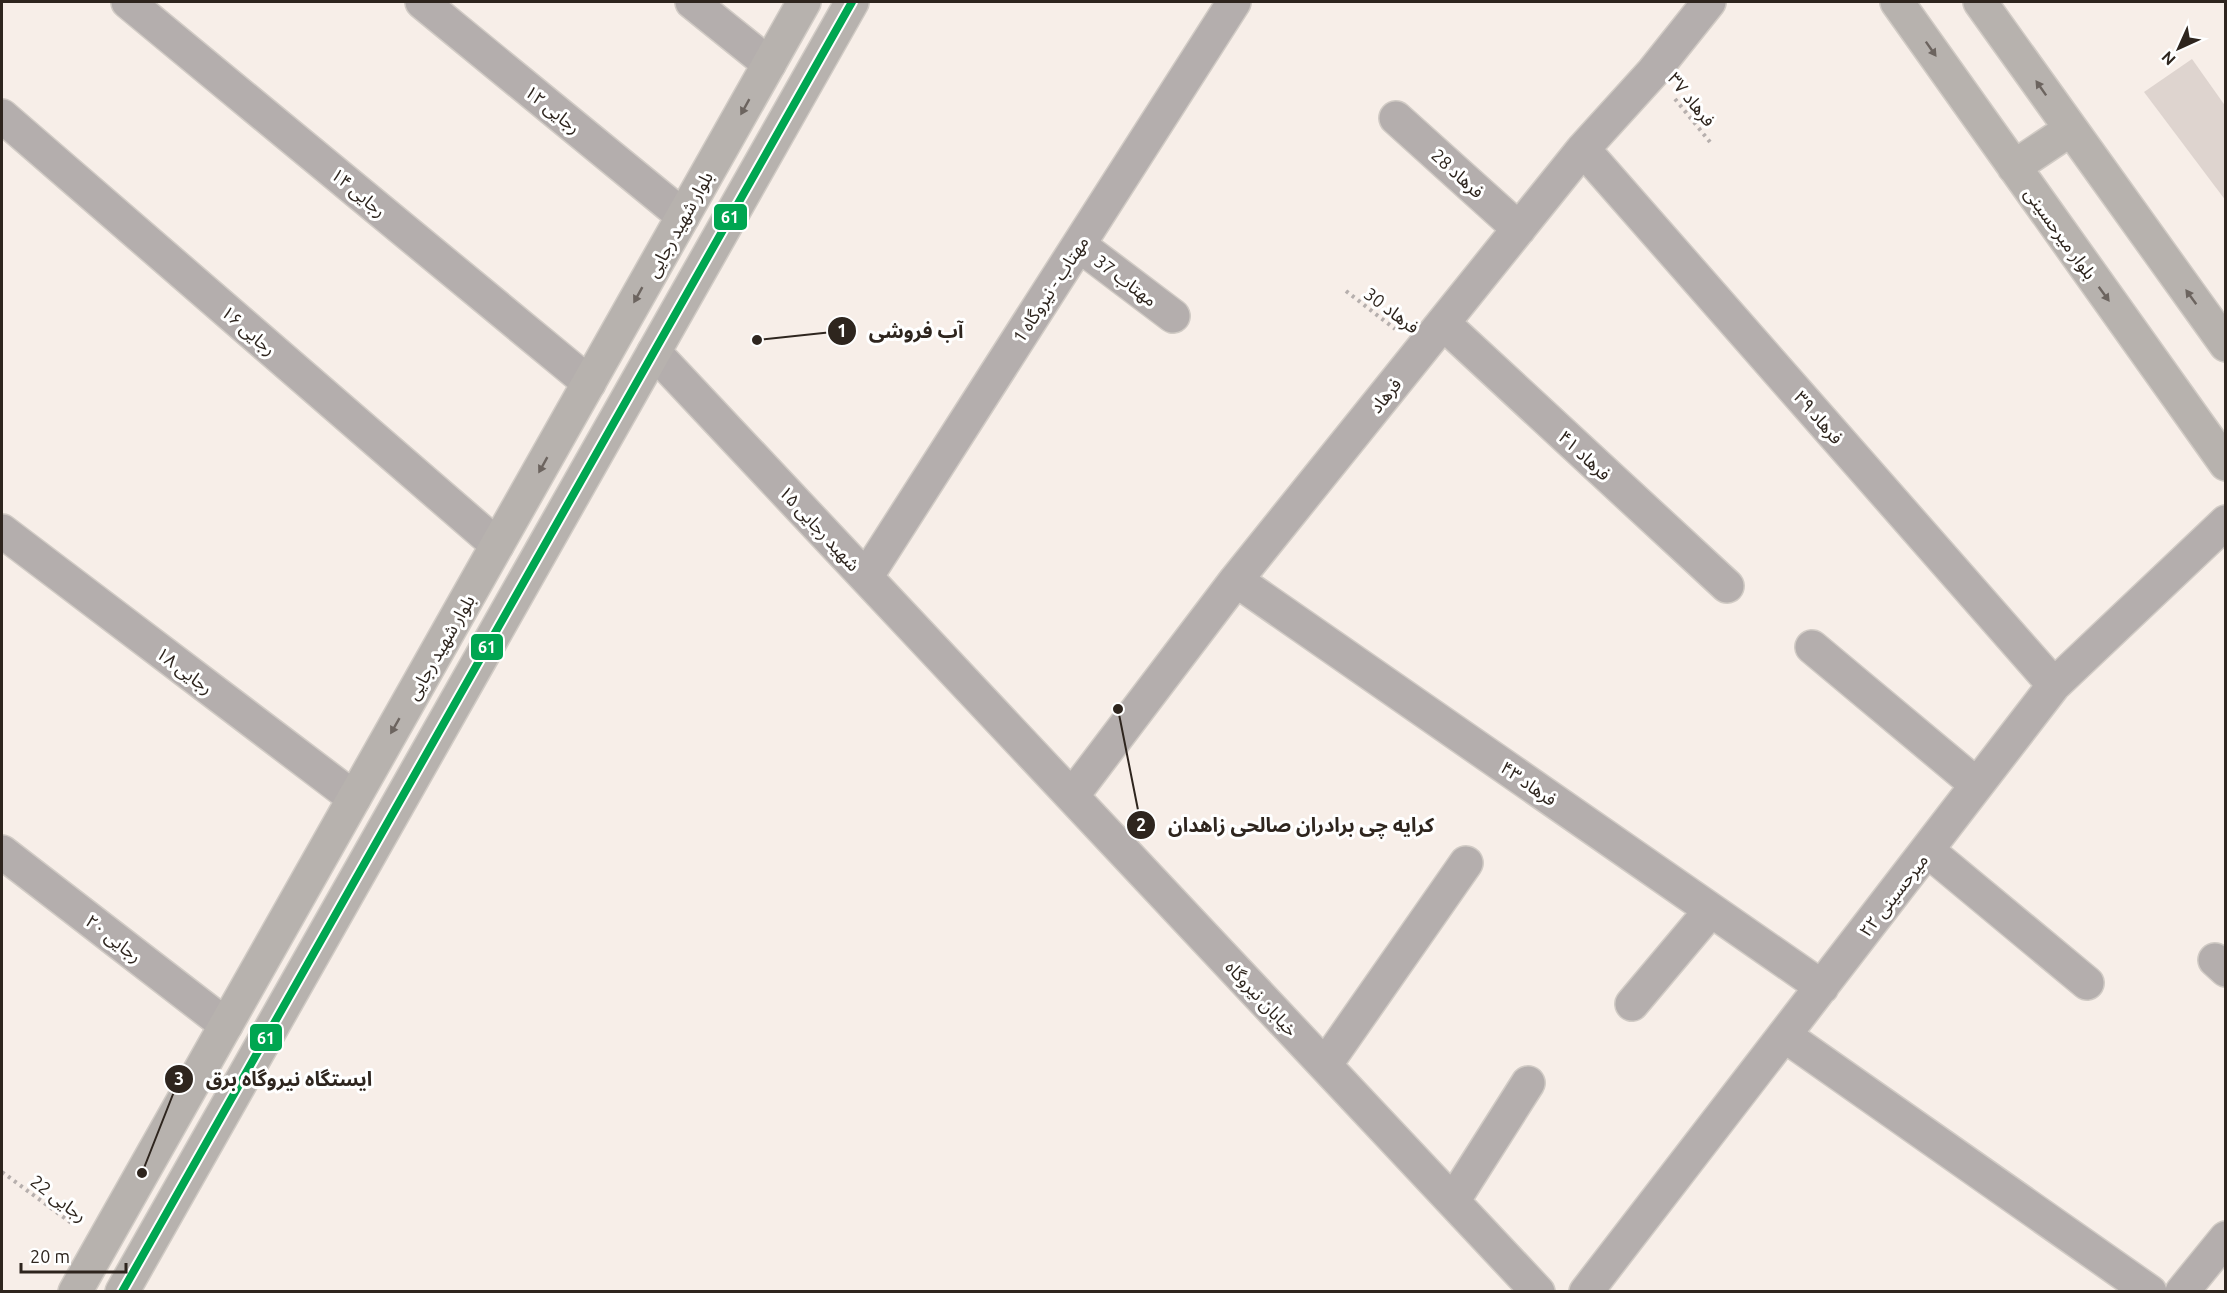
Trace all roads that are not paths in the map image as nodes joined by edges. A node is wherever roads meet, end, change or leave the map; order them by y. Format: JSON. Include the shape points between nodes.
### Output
{"nodes":[{"id":1,"x":128,"y":2,"type":"edge"},
{"id":2,"x":422,"y":2,"type":"edge"},
{"id":3,"x":692,"y":2,"type":"edge"},
{"id":4,"x":804,"y":2,"type":"edge"},
{"id":5,"x":852,"y":2,"type":"edge"},
{"id":6,"x":1234,"y":2,"type":"edge"},
{"id":7,"x":1709,"y":2,"type":"edge"},
{"id":8,"x":1897,"y":2,"type":"edge"},
{"id":9,"x":1980,"y":2,"type":"edge"},
{"id":10,"x":769,"y":63,"type":"junction"},
{"id":11,"x":2,"y":116,"type":"edge"},
{"id":12,"x":1396,"y":118,"type":"dead end"},
{"id":13,"x":2071,"y":129,"type":"junction"},
{"id":14,"x":1583,"y":149,"type":"junction"},
{"id":15,"x":2014,"y":167,"type":"junction"},
{"id":16,"x":683,"y":216,"type":"junction"},
{"id":17,"x":1519,"y":229,"type":"junction"},
{"id":18,"x":1079,"y":245,"type":"junction"},
{"id":19,"x":1173,"y":316,"type":"dead end"},
{"id":20,"x":1443,"y":323,"type":"junction"},
{"id":21,"x":2226,"y":345,"type":"edge"},
{"id":22,"x":654,"y":352,"type":"junction"},
{"id":23,"x":589,"y":383,"type":"junction"},
{"id":24,"x":2226,"y":464,"type":"edge"},
{"id":25,"x":2226,"y":522,"type":"edge"},
{"id":26,"x":8,"y":536,"type":"edge"},
{"id":27,"x":497,"y":545,"type":"junction"},
{"id":28,"x":866,"y":577,"type":"junction"},
{"id":29,"x":1236,"y":580,"type":"junction"},
{"id":30,"x":1726,"y":586,"type":"dead end"},
{"id":31,"x":1812,"y":647,"type":"dead end"},
{"id":32,"x":2054,"y":685,"type":"junction"},
{"id":33,"x":986,"y":704,"type":"joint"},
{"id":34,"x":1977,"y":785,"type":"junction"},
{"id":35,"x":1072,"y":796,"type":"junction"},
{"id":36,"x":354,"y":798,"type":"junction"},
{"id":37,"x":1927,"y":850,"type":"junction"},
{"id":38,"x":2,"y":852,"type":"edge"},
{"id":39,"x":1466,"y":863,"type":"dead end"},
{"id":40,"x":1711,"y":910,"type":"junction"},
{"id":41,"x":2087,"y":983,"type":"dead end"},
{"id":42,"x":1821,"y":987,"type":"junction"},
{"id":43,"x":1632,"y":1004,"type":"dead end"},
{"id":44,"x":226,"y":1025,"type":"junction"},
{"id":45,"x":1784,"y":1035,"type":"junction"},
{"id":46,"x":1325,"y":1065,"type":"junction"},
{"id":47,"x":1528,"y":1083,"type":"dead end"},
{"id":48,"x":1453,"y":1201,"type":"junction"},
{"id":49,"x":2226,"y":1238,"type":"edge"},
{"id":50,"x":75,"y":1292,"type":"edge"},
{"id":51,"x":122,"y":1292,"type":"edge"},
{"id":52,"x":1538,"y":1292,"type":"edge"},
{"id":53,"x":1586,"y":1292,"type":"edge"},
{"id":54,"x":2150,"y":1292,"type":"edge"},
{"id":55,"x":2182,"y":1292,"type":"edge"}],
"edges":[{"from":1,"to":23,"type":"street","name":"رجایی ۱۴"},
{"from":2,"to":16,"type":"street","name":"رجایی ۱۲"},
{"from":3,"to":10,"type":"street"},
{"from":4,"to":10,"type":"main road","name":"بلوار شهید رجایی"},
{"from":5,"to":22,"type":"main road"},
{"from":6,"to":18,"type":"street","name":"مهتاب - نیروگاه 1"},
{"from":7,"to":14,"type":"street","name":"فرهاد","via":[[1653,72]]},
{"from":8,"to":15,"type":"main road","name":"بلوار میرحسینی","one_way":true},
{"from":13,"to":9,"type":"main road","one_way":true},
{"from":10,"to":16,"type":"main road","name":"بلوار شهید رجایی","one_way":true},
{"from":11,"to":27,"type":"street","name":"رجایی ۱۶"},
{"from":12,"to":17,"type":"street","name":"فرهاد 28"},
{"from":13,"to":15,"type":"main road"},
{"from":21,"to":13,"type":"main road","one_way":true},
{"from":14,"to":17,"type":"street","name":"فرهاد"},
{"from":14,"to":32,"type":"street","name":"فرهاد ۳۹"},
{"from":15,"to":24,"type":"main road","name":"بلوار میرحسینی","one_way":true},
{"from":16,"to":23,"type":"main road","name":"بلوار شهید رجایی","one_way":true},
{"from":17,"to":20,"type":"street","name":"فرهاد"},
{"from":18,"to":19,"type":"street","name":"مهتاب 37"},
{"from":18,"to":28,"type":"street","name":"مهتاب - نیروگاه 1"},
{"from":20,"to":29,"type":"street","name":"فرهاد"},
{"from":20,"to":30,"type":"street","name":"فرهاد ۴۱"},
{"from":22,"to":28,"type":"street","name":"شهید رجایی ۱۵"},
{"from":22,"to":51,"type":"main road"},
{"from":23,"to":27,"type":"main road","name":"بلوار شهید رجایی","one_way":true},
{"from":25,"to":32,"type":"street","name":"میرحسینی ۲۲"},
{"from":26,"to":36,"type":"street","name":"رجایی ۱۸"},
{"from":27,"to":36,"type":"main road","name":"بلوار شهید رجایی","one_way":true},
{"from":28,"to":33,"type":"street","name":"شهید رجایی ۱۵"},
{"from":29,"to":35,"type":"street","name":"فرهاد"},
{"from":29,"to":40,"type":"street","name":"فرهاد ۴۳"},
{"from":31,"to":34,"type":"street"},
{"from":32,"to":34,"type":"street","name":"میرحسینی ۲۲"},
{"from":33,"to":35,"type":"street","name":"خیابان نیروگاه"},
{"from":34,"to":37,"type":"street","name":"میرحسینی ۲۲"},
{"from":35,"to":46,"type":"street","name":"خیابان نیروگاه"},
{"from":36,"to":44,"type":"main road","name":"بلوار شهید رجایی"},
{"from":37,"to":41,"type":"street"},
{"from":37,"to":42,"type":"street","name":"میرحسینی ۲۲"},
{"from":38,"to":44,"type":"street","name":"رجایی ۲۰"},
{"from":39,"to":46,"type":"street"},
{"from":40,"to":42,"type":"street","name":"فرهاد ۴۳"},
{"from":40,"to":43,"type":"street"},
{"from":42,"to":45,"type":"street","name":"میرحسینی ۲۲"},
{"from":44,"to":50,"type":"main road","name":"بلوار شهید رجایی"},
{"from":45,"to":53,"type":"street","name":"میرحسینی ۲۲"},
{"from":45,"to":54,"type":"street"},
{"from":46,"to":48,"type":"street","name":"خیابان نیروگاه"},
{"from":47,"to":48,"type":"street"},
{"from":48,"to":52,"type":"street","name":"خیابان نیروگاه"},
{"from":49,"to":55,"type":"street"}]}
